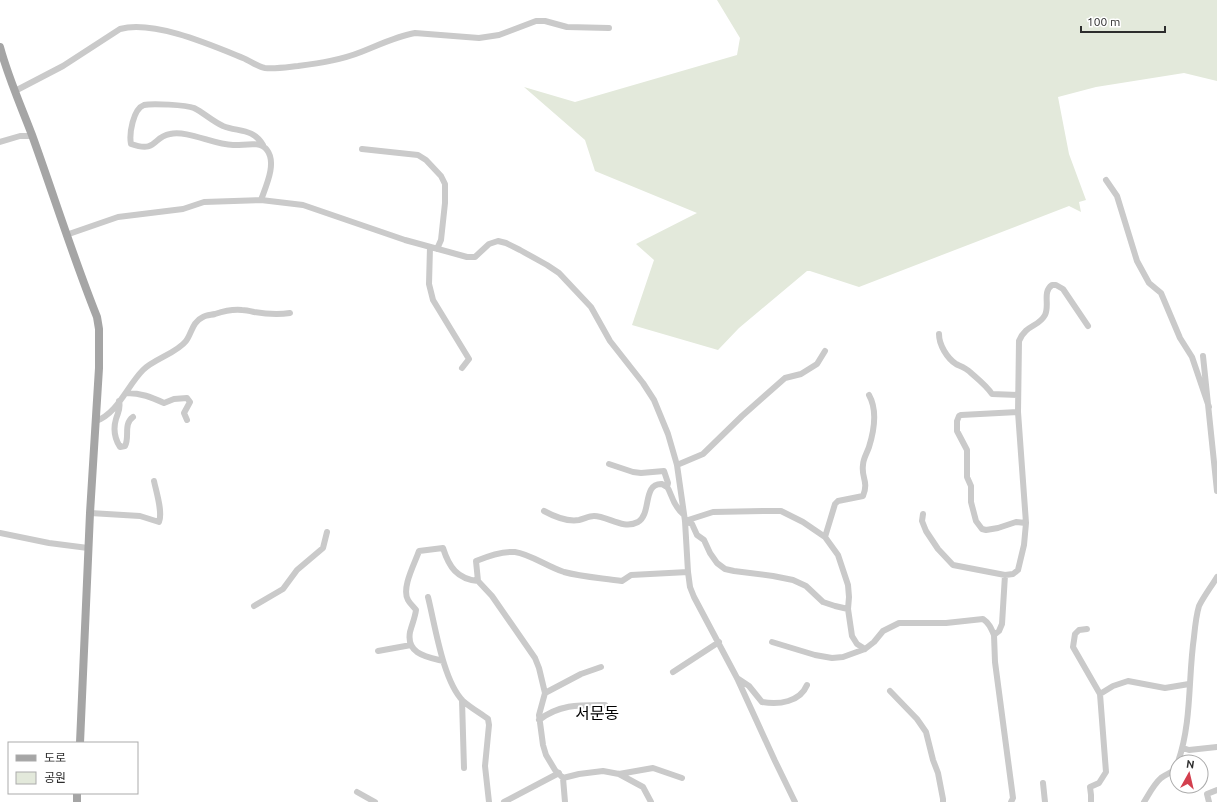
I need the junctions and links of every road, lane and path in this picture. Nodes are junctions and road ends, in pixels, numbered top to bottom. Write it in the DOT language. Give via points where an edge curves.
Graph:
graph roads {
  1 [pos="609,28"];
  2 [pos="0,46"];
  3 [pos="15,91"];
  4 [pos="32,136"];
  5 [pos="0,142"];
  6 [pos="263,145"];
  7 [pos="362,149"];
  8 [pos="1106,180"];
  9 [pos="261,200"];
  10 [pos="66,235"];
  11 [pos="433,248"];
  12 [pos="290,313"];
  13 [pos="1088,326"];
  14 [pos="939,334"];
  15 [pos="825,351"];
  16 [pos="1204,356"];
  17 [pos="462,368"];
  18 [pos="126,393"];
  19 [pos="1018,395"];
  20 [pos="869,396"];
  21 [pos="119,401"];
  22 [pos="1209,407"];
  23 [pos="1018,412"];
  24 [pos="133,417"];
  25 [pos="187,420"];
  26 [pos="96,421"];
  27 [pos="609,464"];
  28 [pos="677,465"];
  29 [pos="154,481"];
  30 [pos="667,487"];
  31 [pos="1217,491"];
  32 [pos="544,511"];
  33 [pos="90,514"];
  34 [pos="923,514"];
  35 [pos="684,518"];
  36 [pos="1026,523"];
  37 [pos="328,532"];
  38 [pos="0,533"];
  39 [pos="825,537"];
  40 [pos="88,548"];
  41 [pos="688,572"];
  42 [pos="1005,575"];
  43 [pos="1217,577"];
  44 [pos="478,581"];
  45 [pos="428,597"];
  46 [pos="254,606"];
  47 [pos="848,609"];
  48 [pos="1087,628"];
  49 [pos="994,635"];
  50 [pos="718,642"];
  51 [pos="772,642"];
  52 [pos="411,645"];
  53 [pos="865,649"];
  54 [pos="378,652"];
  55 [pos="443,661"];
  56 [pos="601,667"];
  57 [pos="672,672"];
  58 [pos="737,678"];
  59 [pos="1189,684"];
  60 [pos="807,685"];
  61 [pos="890,691"];
  62 [pos="545,693"];
  63 [pos="1100,694"];
  64 [pos="462,700"];
  65 [pos="605,705"];
  66 [pos="539,720"];
  67 [pos="80,742"];
  68 [pos="1217,747"];
  69 [pos="1183,748"];
  70 [pos="1181,754"];
  71 [pos="464,768"];
  72 [pos="619,774"];
  73 [pos="1169,774"];
  74 [pos="561,775"];
  75 [pos="682,778"];
  76 [pos="1043,783"];
  77 [pos="1217,790"];
  78 [pos="357,792"];
  79 [pos="375,802"];
  80 [pos="489,802"];
  81 [pos="504,802"];
  82 [pos="565,802"];
  83 [pos="652,802"];
  84 [pos="795,802"];
  85 [pos="943,802"];
  86 [pos="1011,802"];
  87 [pos="1045,802"];
  88 [pos="1090,802"];
  89 [pos="1144,802"];
  90 [pos="1209,802"];
  1 -- 3 [label="street" via="567,27 536,21 499,36 479,38 415,33 329,62 263,68 192,39 130,26 120,29 62,66"];
  2 -- 3 [label="main road"];
  3 -- 4 [label="main road"];
  4 -- 5 [label="street" via="20,136"];
  4 -- 10 [label="main road"];
  6 -- 6 [label="street" via="232,145 170,134 153,145 144,147 132,144 130,137 136,113 145,105 181,105 193,108 223,126 245,130"];
  6 -- 9 [label="street" via="268,150 271,165"];
  7 -- 11 [label="street" via="418,155 441,176 444,184 444,215 441,240"];
  8 -- 22 [label="street" via="1117,196 1137,262 1149,283 1161,293 1180,338 1192,357"];
  9 -- 10 [label="street" via="204,202 183,209 118,217"];
  9 -- 11 [label="street" via="303,205"];
  10 -- 26 [label="main road" via="100,329"];
  11 -- 17 [label="street" via="429,284 433,300 469,359"];
  11 -- 28 [label="street" via="475,257 488,244 498,241 520,250 559,273 591,307 610,341 654,400"];
  12 -- 18 [label="street" via="268,314 232,310 203,317 190,330 185,342 144,369"];
  13 -- 19 [label="street" via="1063,289 1056,285 1049,287 1046,313 1040,321 1022,333 1019,341"];
  14 -- 19 [label="street" via="939,340 951,359 970,371 992,394"];
  15 -- 28 [label="street" via="817,364 800,374 785,378 703,454"];
  16 -- 22 [label="street"];
  18 -- 21 [label="street"];
  18 -- 25 [label="street" via="137,393 164,403 187,398 190,402 184,413"];
  19 -- 23 [label="street"];
  20 -- 39 [label="street" via="873,402 873,434 863,465 866,482 863,496 838,501 835,504"];
  21 -- 24 [label="street" via="121,407 115,436 120,447 125,446 128,441 128,424"];
  21 -- 26 [label="street" via="107,415"];
  22 -- 31 [label="street"];
  23 -- 36 [label="street"];
  23 -- 36 [label="street" via="960,415 956,426 967,450 967,477 971,486 971,502 976,521 986,530 1016,522"];
  26 -- 33 [label="main road"];
  27 -- 30 [label="street" via="637,473 664,471"];
  28 -- 35 [label="street"];
  29 -- 33 [label="street" via="159,522 140,516"];
  30 -- 32 [label="street" via="663,484 655,485 651,489 646,511 642,519 635,523 621,524 594,516 577,520 561,519"];
  30 -- 35 [label="street"];
  33 -- 40 [label="main road"];
  34 -- 42 [label="street" via="922,520 926,531 953,565"];
  35 -- 39 [label="street" via="713,512 781,511"];
  35 -- 41 [label="street"];
  35 -- 47 [label="street" via="704,540 717,563 725,569 793,580 806,586 823,602"];
  36 -- 42 [label="street" via="1018,570"];
  37 -- 46 [label="street" via="323,548 298,570 283,589"];
  38 -- 40 [label="street"];
  39 -- 47 [label="street" via="838,554 848,585"];
  40 -- 67 [label="main road"];
  41 -- 44 [label="street" via="631,575 622,581 564,572 514,552 498,553 476,561"];
  41 -- 50 [label="street" via="694,598"];
  42 -- 49 [label="street" via="1002,624"];
  43 -- 59 [label="street" via="1199,606"];
  44 -- 52 [label="street" via="459,576 446,559 443,548 419,551 406,592 408,600 416,610 409,638"];
  44 -- 62 [label="street" via="492,596 535,658"];
  45 -- 55 [label="street"];
  47 -- 53 [label="street" via="852,636 857,644"];
  48 -- 63 [label="street" via="1075,634 1074,647"];
  49 -- 53 [label="street" via="983,619 946,623 899,622 883,631"];
  49 -- 86 [label="street" via="994,662 1013,798"];
  50 -- 57 [label="street"];
  50 -- 58 [label="street"];
  51 -- 53 [label="street" via="832,658"];
  52 -- 54 [label="street"];
  52 -- 55 [label="street" via="416,653"];
  55 -- 64 [label="street"];
  56 -- 62 [label="street" via="581,674"];
  58 -- 60 [label="street" via="749,686 762,702 767,703 777,703 802,695"];
  58 -- 84 [label="street"];
  59 -- 63 [label="street" via="1166,688 1128,681"];
  59 -- 69 [label="street"];
  61 -- 85 [label="street" via="926,732"];
  62 -- 66 [label="street"];
  63 -- 88 [label="street" via="1106,772 1099,783 1090,787"];
  64 -- 71 [label="street"];
  64 -- 80 [label="street" via="488,719 485,766"];
  65 -- 66 [label="street" via="562,707"];
  66 -- 74 [label="street" via="546,755"];
  68 -- 69 [label="street" via="1189,750"];
  69 -- 70 [label="street"];
  72 -- 74 [label="street" via="603,771"];
  72 -- 75 [label="street" via="653,768"];
  72 -- 83 [label="street" via="643,787"];
  73 -- 89 [label="street" via="1157,783"];
  74 -- 81 [label="street"];
  74 -- 82 [label="street"];
  76 -- 87 [label="street"];
  77 -- 90 [label="street" via="1207,794"];
  78 -- 79 [label="street"];
}
